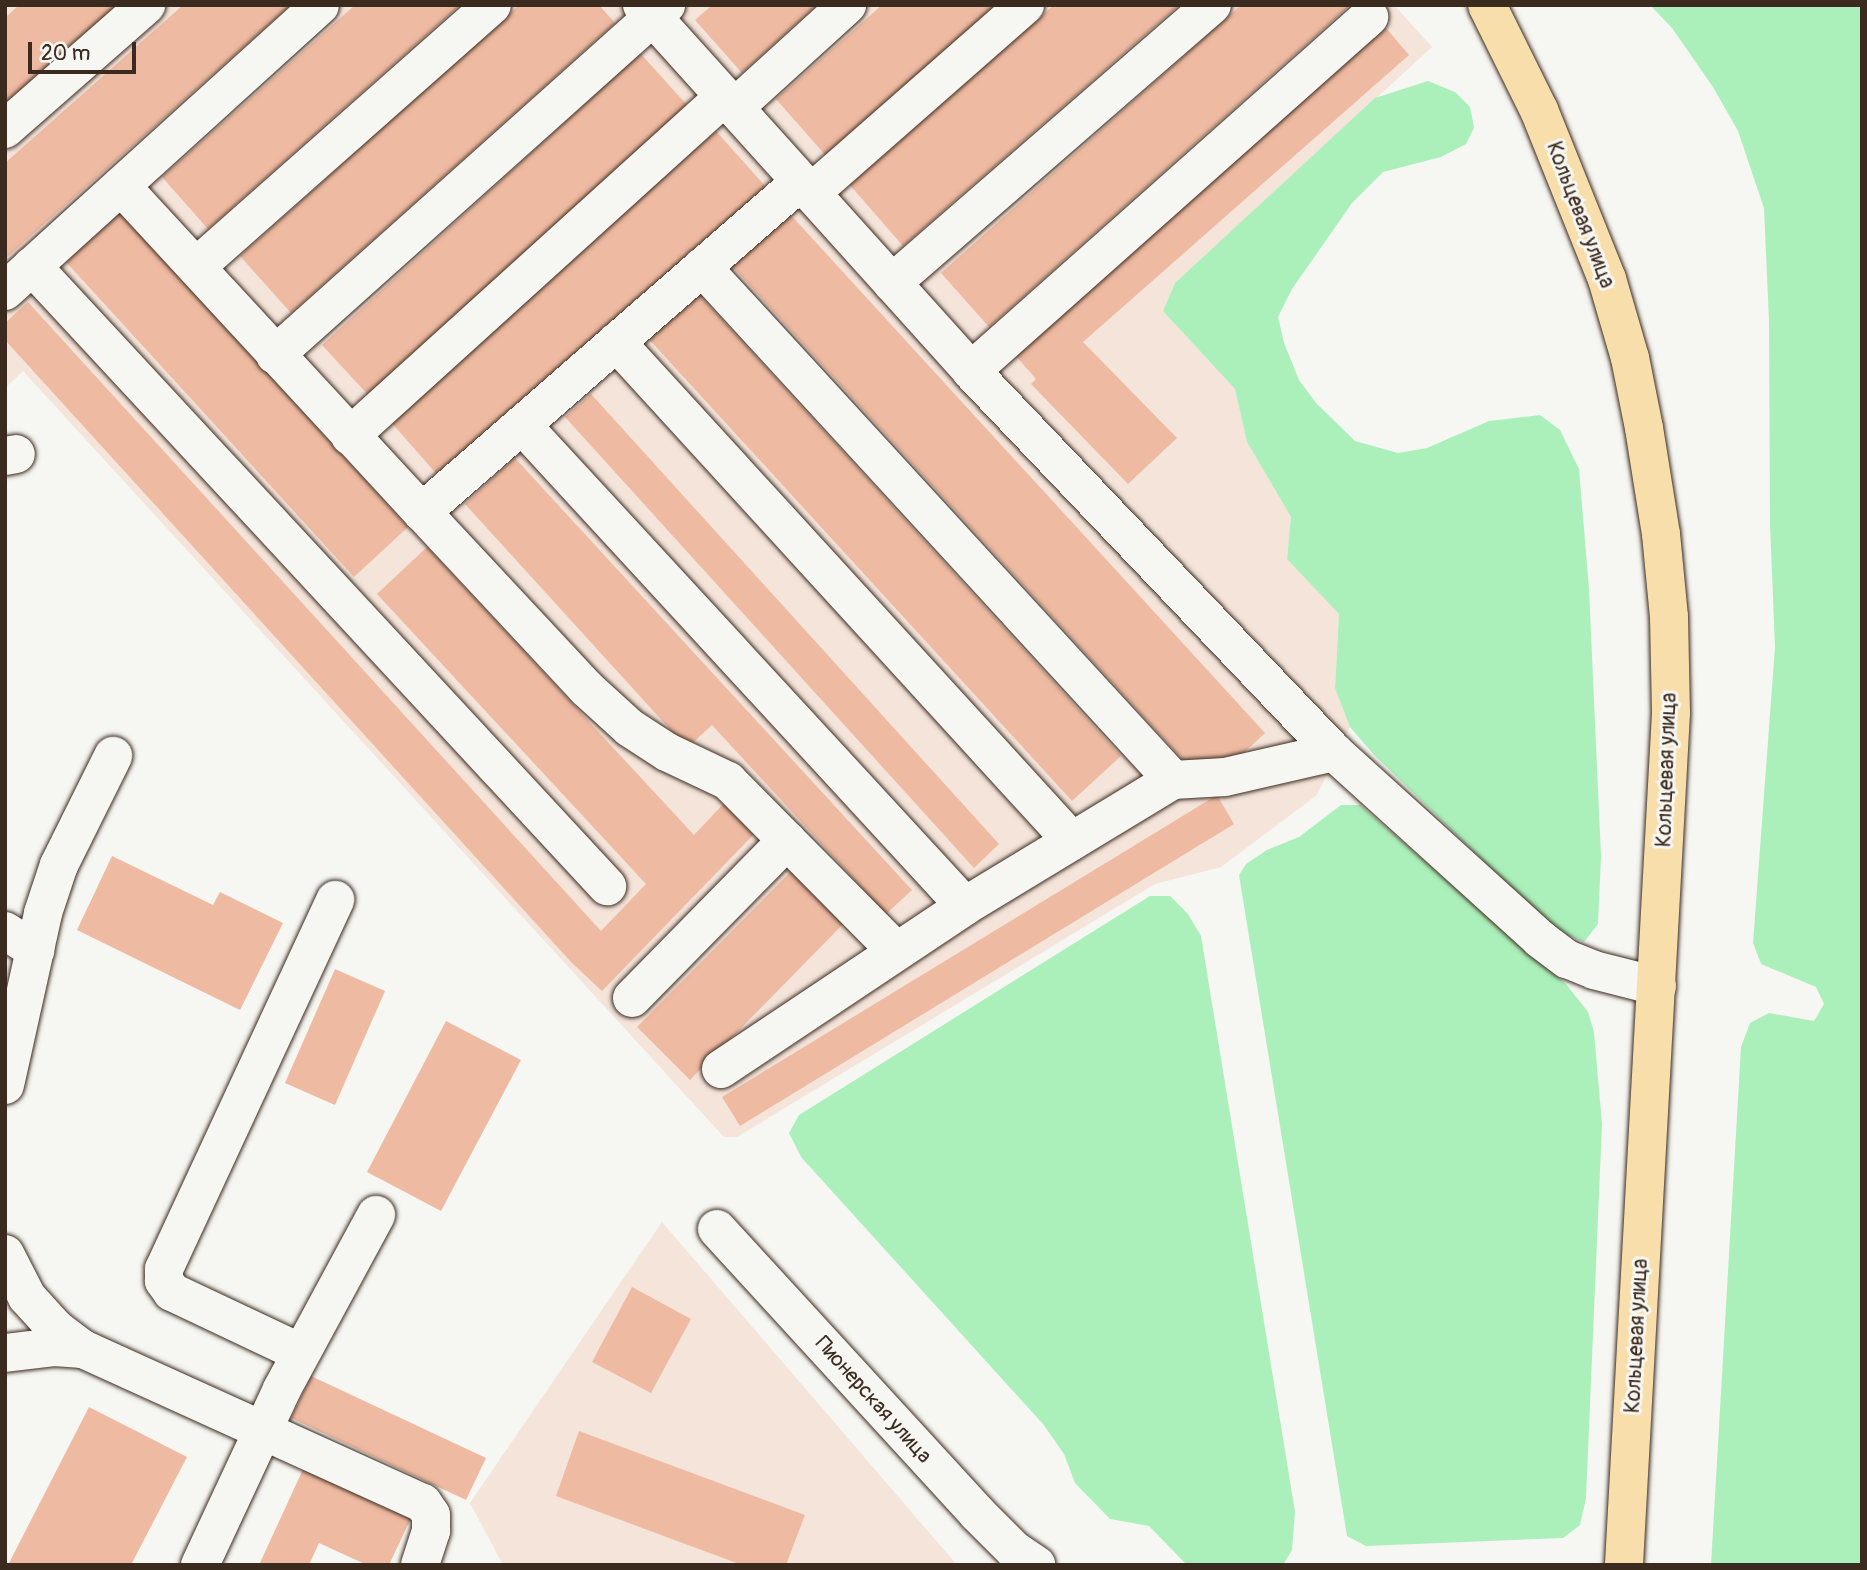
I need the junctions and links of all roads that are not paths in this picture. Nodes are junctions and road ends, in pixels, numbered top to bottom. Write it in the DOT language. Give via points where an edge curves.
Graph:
graph roads {
  1 [pos="146,5"];
  2 [pos="320,5"];
  3 [pos="492,5"];
  4 [pos="847,5"];
  5 [pos="1024,5"];
  6 [pos="1212,5"];
  7 [pos="1487,5"];
  8 [pos="653,9"];
  9 [pos="1369,17"];
  10 [pos="729,102"];
  11 [pos="5,129"];
  12 [pos="121,186"];
  13 [pos="805,187"];
  14 [pos="196,267"];
  15 [pos="702,267"];
  16 [pos="18,279"];
  17 [pos="892,283"];
  18 [pos="616,342"];
  19 [pos="275,355"];
  20 [pos="971,371"];
  21 [pos="522,425"];
  22 [pos="350,436"];
  23 [pos="422,512"];
  24 [pos="1334,752"];
  25 [pos="113,756"];
  26 [pos="1173,780"];
  27 [pos="787,840"];
  28 [pos="1072,841"];
  29 [pos="607,886"];
  30 [pos="335,900"];
  31 [pos="965,906"];
  32 [pos="20,940"];
  33 [pos="896,951"];
  34 [pos="1657,986"];
  35 [pos="632,999"];
  36 [pos="721,1069"];
  37 [pos="5,1085"];
  38 [pos="376,1215"];
  39 [pos="717,1229"];
  40 [pos="5,1254"];
  41 [pos="83,1349"];
  42 [pos="5,1353"];
  43 [pos="301,1353"];
  44 [pos="263,1430"];
  45 [pos="200,1565"];
  46 [pos="420,1565"];
  47 [pos="1036,1565"];
  48 [pos="1624,1565"];
  1 -- 11 [label="street"];
  2 -- 12 [label="street"];
  3 -- 14 [label="street"];
  4 -- 10 [label="street"];
  5 -- 13 [label="street"];
  6 -- 17 [label="street"];
  7 -- 34 [label="highway, Кольцевая улица" via="1539,110 1602,267 1630,358 1644,428 1661,534 1671,713"];
  8 -- 10 [label="street"];
  8 -- 19 [label="street"];
  9 -- 20 [label="street"];
  10 -- 13 [label="street"];
  10 -- 22 [label="street"];
  12 -- 14 [label="street"];
  12 -- 16 [label="street"];
  13 -- 15 [label="street"];
  13 -- 17 [label="street"];
  14 -- 19 [label="street"];
  15 -- 18 [label="street"];
  15 -- 26 [label="street"];
  16 -- 29 [label="street"];
  17 -- 20 [label="street"];
  18 -- 21 [label="street"];
  18 -- 28 [label="street"];
  19 -- 22 [label="street"];
  20 -- 24 [label="street"];
  21 -- 23 [label="street"];
  21 -- 31 [label="street"];
  22 -- 23 [label="street"];
  23 -- 27 [label="street" via="586,688 630,728 667,752 728,781"];
  24 -- 26 [label="street" via="1225,777"];
  24 -- 34 [label="street" via="1567,959"];
  25 -- 32 [label="street"];
  26 -- 28 [label="street"];
  27 -- 33 [label="street"];
  27 -- 35 [label="street"];
  28 -- 31 [label="street"];
  30 -- 43 [label="street" via="164,1269 164,1281 172,1292"];
  31 -- 33 [label="street"];
  32 -- 37 [label="street"];
  33 -- 36 [label="street"];
  34 -- 48 [label="highway, Кольцевая улица"];
  38 -- 43 [label="street"];
  39 -- 47 [label="street, Пионерская улица" via="977,1513"];
  40 -- 41 [label="street" via="27,1297 56,1329"];
  41 -- 42 [label="street"];
  41 -- 44 [label="street"];
  43 -- 44 [label="street"];
  44 -- 45 [label="street"];
  44 -- 46 [label="street" via="423,1503 431,1531"];
}
